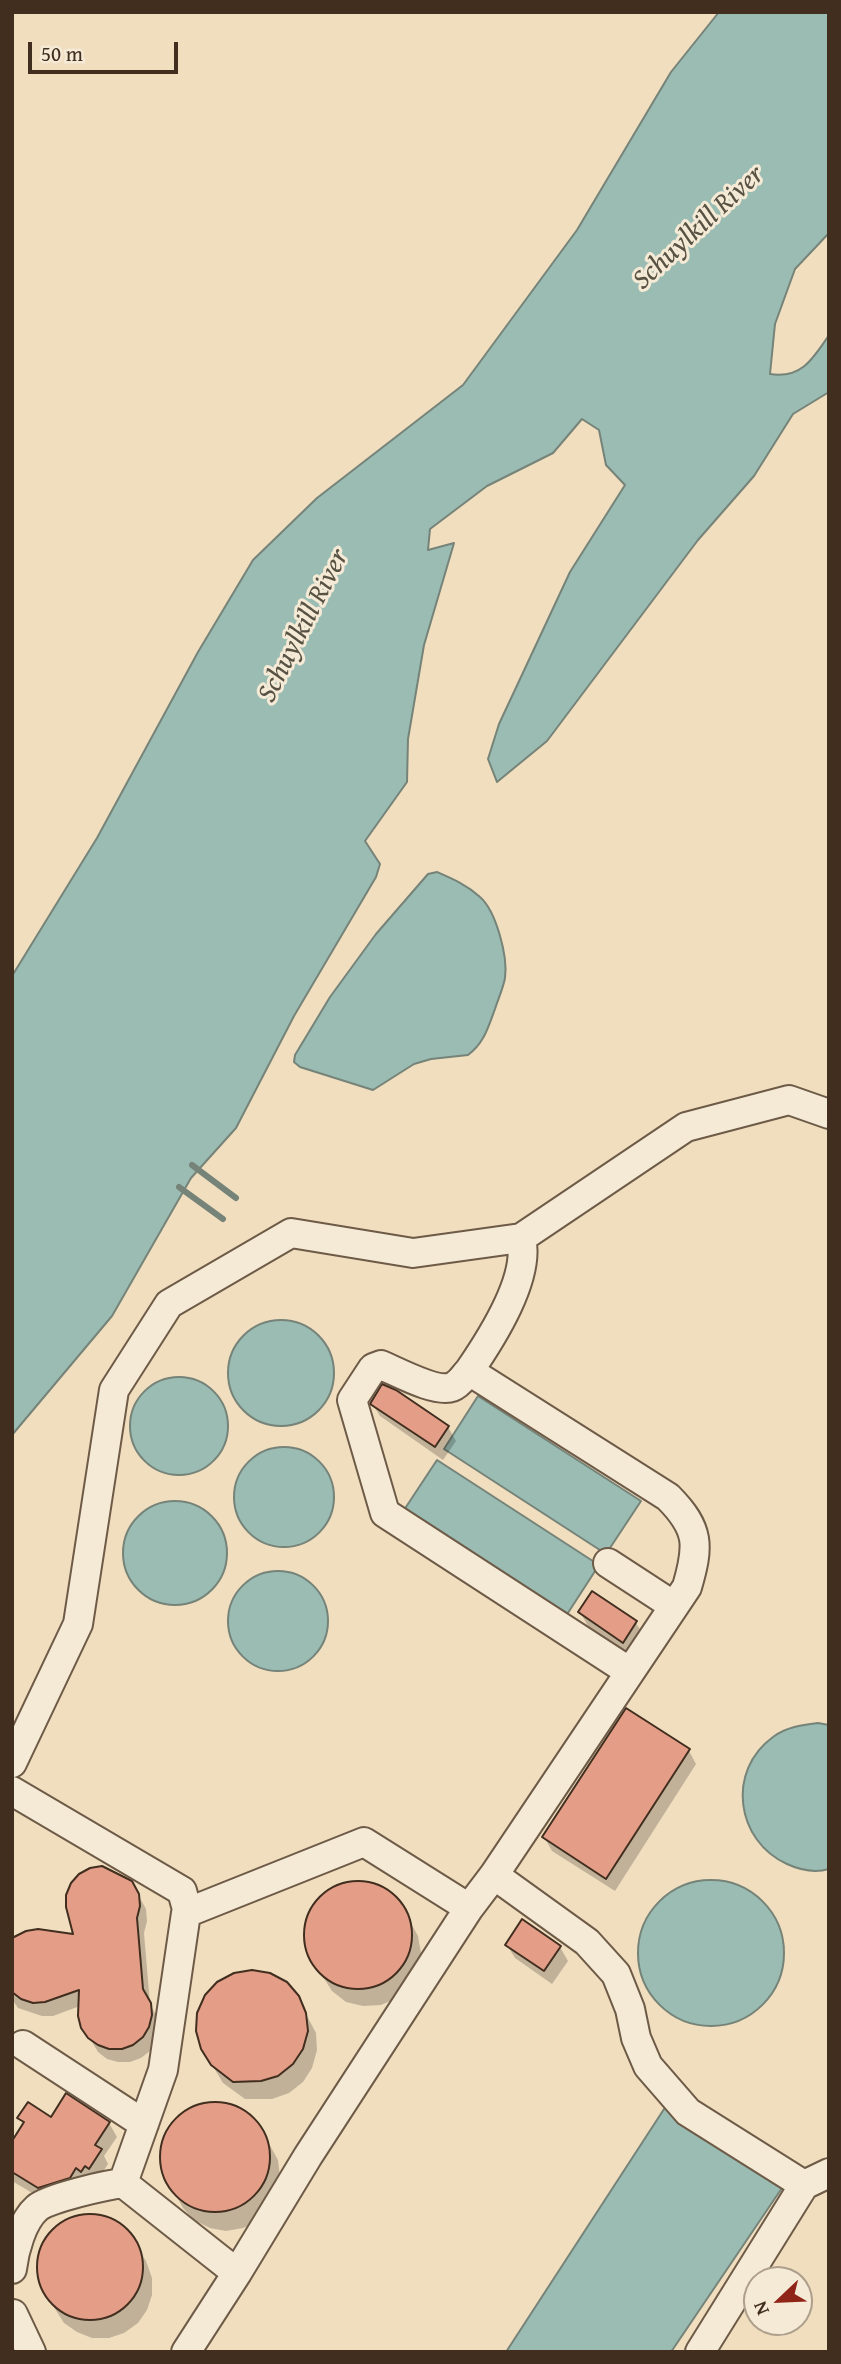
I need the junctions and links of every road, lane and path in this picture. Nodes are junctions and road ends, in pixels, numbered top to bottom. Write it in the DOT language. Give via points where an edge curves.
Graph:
graph roads {
  1 [pos="829,1114"];
  2 [pos="521,1237"];
  3 [pos="469,1371"];
  4 [pos="608,1563"];
  5 [pos="674,1606"];
  6 [pos="630,1672"];
  7 [pos="12,1763"];
  8 [pos="12,1791"];
  9 [pos="494,1875"];
  10 [pos="469,1908"];
  11 [pos="188,1913"];
  12 [pos="23,2045"];
  13 [pos="144,2123"];
  14 [pos="816,2179"];
  15 [pos="122,2183"];
  16 [pos="21,2213"];
  17 [pos="12,2269"];
  18 [pos="237,2273"];
  19 [pos="12,2294"];
  20 [pos="13,2315"];
  21 [pos="197,2348"];
  22 [pos="31,2352"];
  23 [pos="700,2352"];
  1 -- 2 [label="lane" via="789,1100 686,1127"];
  2 -- 3 [label="lane" via="524,1251 511,1298 496,1333"];
  2 -- 7 [label="lane" via="413,1252 291,1233 169,1304 114,1390 78,1625"];
  3 -- 5 [label="lane" via="668,1497 686,1515 695,1537 695,1562 687,1587"];
  3 -- 6 [label="lane" via="452,1387 440,1389 381,1365 373,1368 352,1400 385,1513"];
  4 -- 5 [label="lane"];
  5 -- 6 [label="lane"];
  6 -- 9 [label="lane"];
  8 -- 11 [label="lane" via="182,1892"];
  9 -- 10 [label="lane"];
  9 -- 14 [label="lane" via="587,1942 616,1974 648,2066 688,2112"];
  10 -- 11 [label="lane" via="364,1842"];
  10 -- 18 [label="lane"];
  11 -- 13 [label="lane" via="163,2070"];
  12 -- 13 [label="lane"];
  13 -- 15 [label="lane"];
  14 -- 23 [label="lane"];
  15 -- 16 [label="lane"];
  15 -- 18 [label="lane"];
  16 -- 17 [label="lane" via="24,2228"];
  18 -- 21 [label="lane"];
  19 -- 20 [label="lane"];
  20 -- 22 [label="lane"];
}
